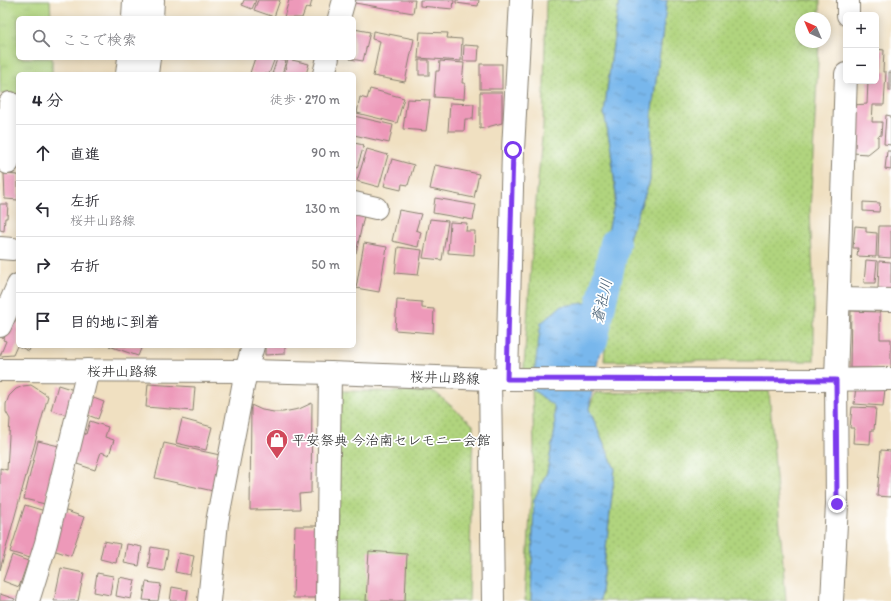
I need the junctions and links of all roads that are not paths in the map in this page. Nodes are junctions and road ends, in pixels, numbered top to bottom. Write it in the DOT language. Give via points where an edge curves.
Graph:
graph roads {
  1 [pos="134,0"];
  2 [pos="153,0"];
  3 [pos="344,0"];
  4 [pos="521,0"];
  5 [pos="848,0"];
  6 [pos="848,12"];
  7 [pos="133,16"];
  8 [pos="152,16"];
  9 [pos="340,16"];
  10 [pos="129,60"];
  11 [pos="149,60"];
  12 [pos="328,60"];
  13 [pos="127,72"];
  14 [pos="147,72"];
  15 [pos="324,72"];
  16 [pos="846,84"];
  17 [pos="9,103"];
  18 [pos="8,163"];
  19 [pos="356,203"];
  20 [pos="376,208"];
  21 [pos="16,290"];
  22 [pos="838,299"];
  23 [pos="891,300"];
  24 [pos="0,326"];
  25 [pos="252,348"];
  26 [pos="0,370"];
  27 [pos="88,370"];
  28 [pos="246,372"];
  29 [pos="330,373"];
  30 [pos="507,379"];
  31 [pos="891,379"];
  32 [pos="826,380"];
  33 [pos="28,601"];
  34 [pos="210,601"];
  35 [pos="326,601"];
  36 [pos="493,601"];
  37 [pos="832,601"];
  1 -- 7 [label="street"];
  2 -- 8 [label="street"];
  3 -- 9 [label="street"];
  4 -- 30 [label="street" via="513,150"];
  5 -- 6 [label="street"];
  10 -- 13 [label="street"];
  11 -- 14 [label="street"];
  12 -- 15 [label="street"];
  16 -- 22 [label="street"];
  17 -- 18 [label="street"];
  19 -- 20 [label="street"];
  21 -- 24 [label="street"];
  22 -- 23 [label="street"];
  22 -- 32 [label="street"];
  25 -- 28 [label="street"];
  26 -- 27 [label="street, 桜井山路線"];
  27 -- 28 [label="street, 桜井山路線"];
  27 -- 33 [label="street" via="46,543"];
  28 -- 29 [label="street, 桜井山路線"];
  28 -- 34 [label="street" via="217,522"];
  29 -- 30 [label="street, 桜井山路線"];
  29 -- 35 [label="street"];
  30 -- 32 [label="street, 桜井山路線"];
  30 -- 36 [label="street"];
  31 -- 32 [label="street, 桜井山路線"];
  32 -- 37 [label="street" via="837,504"];
}
